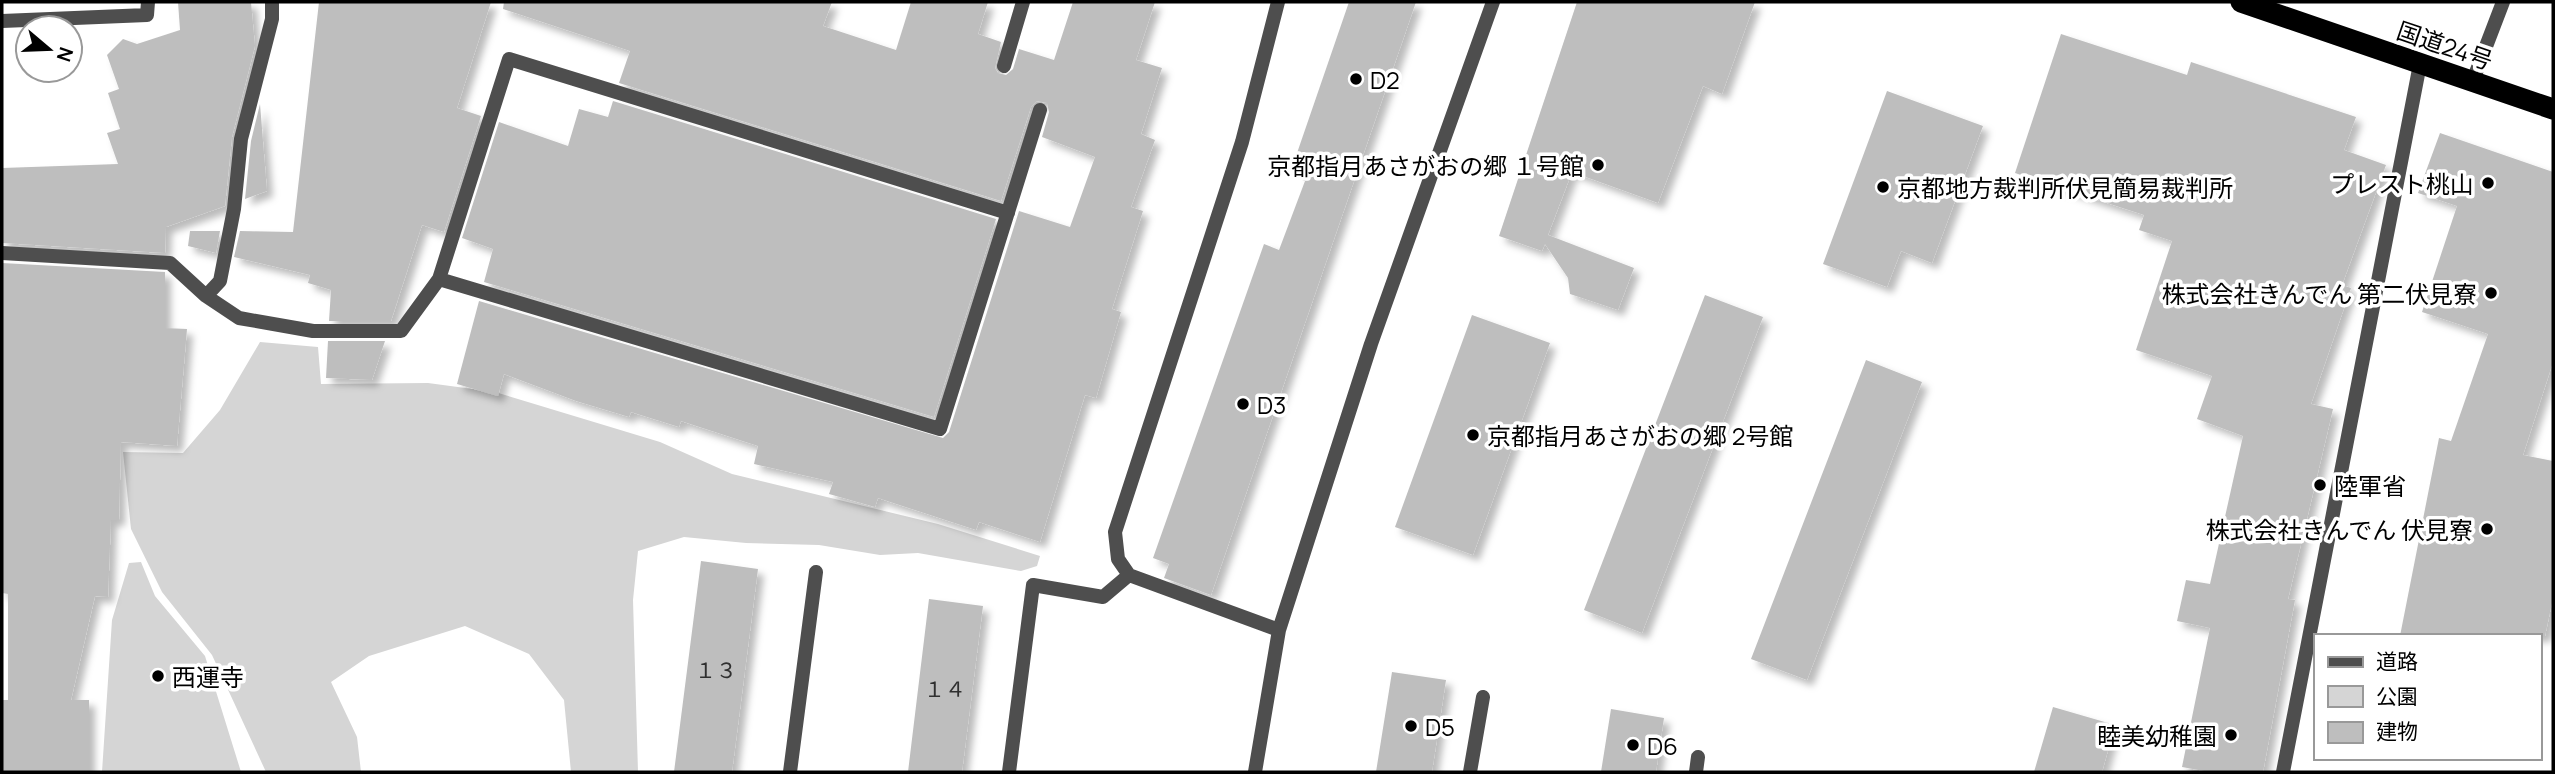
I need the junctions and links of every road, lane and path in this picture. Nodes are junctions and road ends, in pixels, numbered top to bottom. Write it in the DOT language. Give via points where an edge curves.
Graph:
graph roads {
  1 [pos="148,2"];
  2 [pos="272,2"];
  3 [pos="1023,2"];
  4 [pos="1278,2"];
  5 [pos="1493,2"];
  6 [pos="2241,2"];
  7 [pos="2503,2"];
  8 [pos="2,21"];
  9 [pos="2420,64"];
  10 [pos="1004,66"];
  11 [pos="2472,83"];
  12 [pos="2553,109"];
  13 [pos="1040,110"];
  14 [pos="1008,213"];
  15 [pos="2,253"];
  16 [pos="439,279"];
  17 [pos="206,296"];
  18 [pos="816,572"];
  19 [pos="1129,575"];
  20 [pos="1279,630"];
  21 [pos="1482,697"];
  22 [pos="1698,757"];
  23 [pos="790,772"];
  24 [pos="1009,772"];
  25 [pos="1255,772"];
  26 [pos="1470,772"];
  27 [pos="1696,772"];
  28 [pos="2283,772"];
  1 -- 8 [label="street" via="147,15"];
  2 -- 17 [label="street" via="272,19 241,139 220,281"];
  3 -- 10 [label="street"];
  4 -- 19 [label="street" via="1242,142 1115,533 1118,559"];
  5 -- 20 [label="street" via="1371,344"];
  6 -- 9 [label="highway, 国道24号"];
  7 -- 11 [label="street"];
  9 -- 11 [label="highway, 国道24号"];
  9 -- 28 [label="street"];
  11 -- 12 [label="highway, 国道24号"];
  13 -- 14 [label="street"];
  14 -- 16 [label="street" via="940,429"];
  14 -- 16 [label="street" via="509,59"];
  15 -- 17 [label="street" via="170,264"];
  16 -- 17 [label="street" via="401,331 313,331 239,318"];
  18 -- 23 [label="street"];
  19 -- 20 [label="street"];
  19 -- 24 [label="street" via="1103,597 1032,585"];
  20 -- 25 [label="street"];
  21 -- 26 [label="street"];
  22 -- 27 [label="street"];
}
